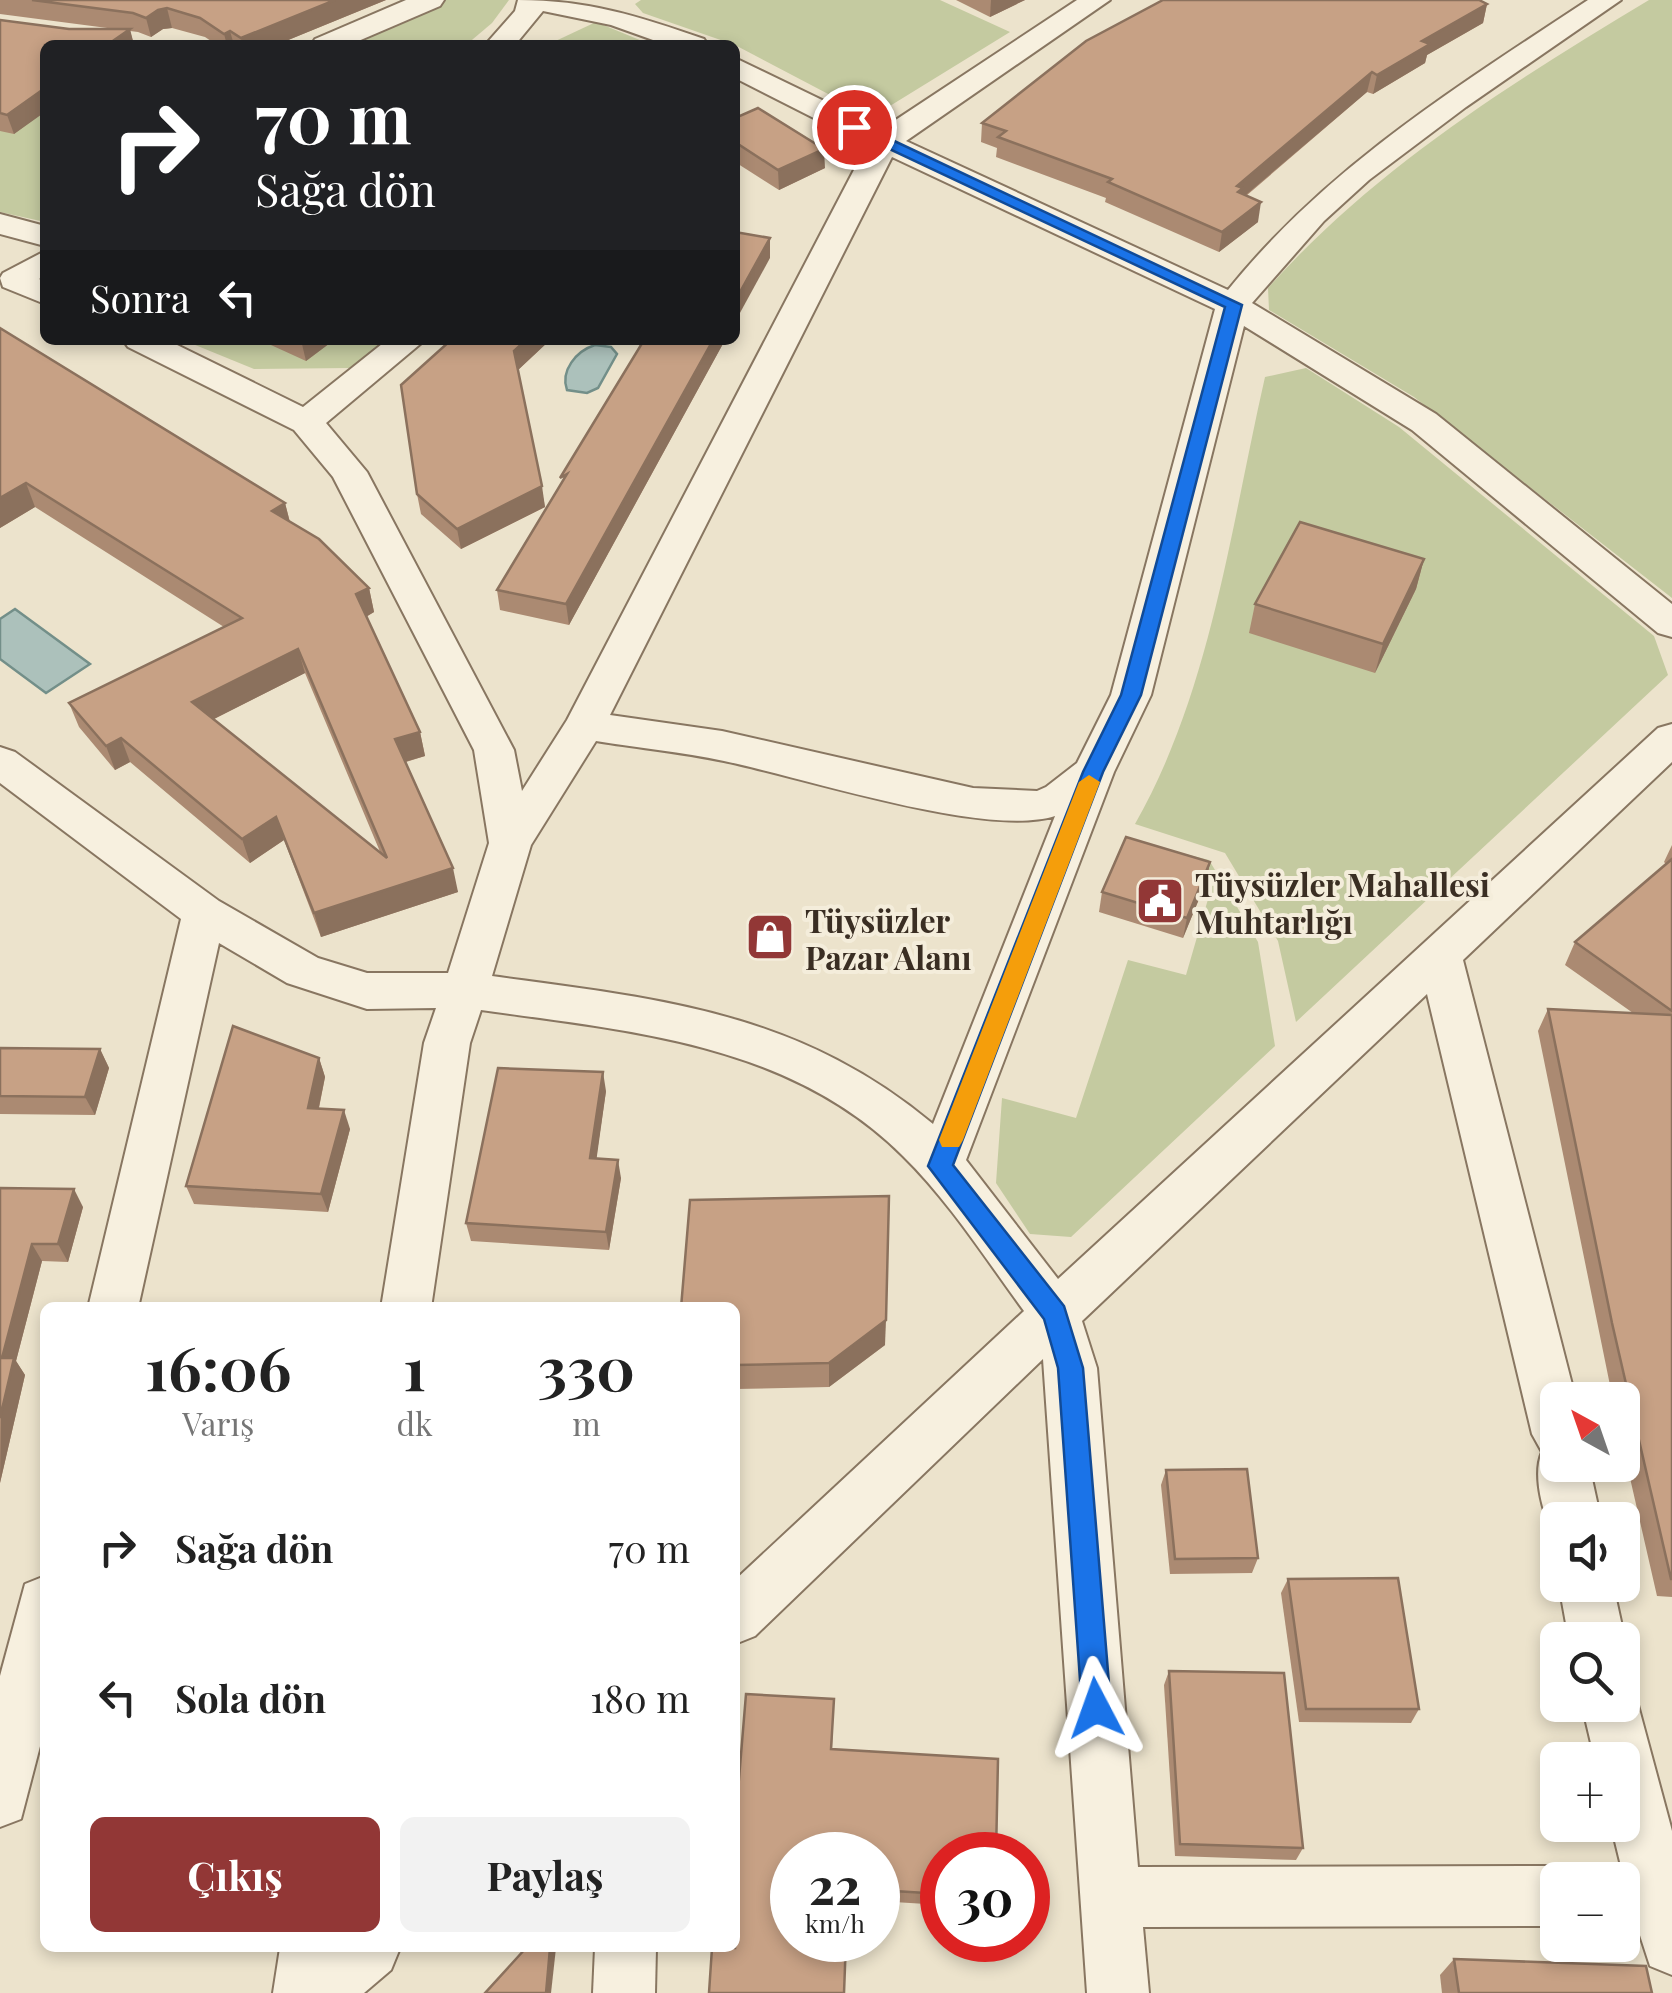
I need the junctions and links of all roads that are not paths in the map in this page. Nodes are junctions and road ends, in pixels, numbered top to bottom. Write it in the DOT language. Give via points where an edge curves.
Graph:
graph roads {
  1 [pos="430,0"];
  2 [pos="1096,0"];
  3 [pos="1607,0"];
  4 [pos="532,1"];
  5 [pos="588,5"];
  6 [pos="337,40"];
  7 [pos="504,40"];
  8 [pos="681,40"];
  9 [pos="740,70"];
  10 [pos="763,82"];
  11 [pos="740,94"];
  12 [pos="884,142"];
  13 [pos="0,224"];
  14 [pos="40,235"];
  15 [pos="40,267"];
  16 [pos="20,287"];
  17 [pos="1234,305"];
  18 [pos="150,345"];
  19 [pos="402,345"];
  20 [pos="306,422"];
  21 [pos="1672,624"];
  22 [pos="585,725"];
  23 [pos="1672,738"];
  24 [pos="0,762"];
  25 [pos="1093,772"];
  26 [pos="510,843"];
  27 [pos="204,914"];
  28 [pos="1439,952"];
  29 [pos="464,990"];
  30 [pos="940,1166"];
  31 [pos="114,1302"];
  32 [pos="407,1302"];
  33 [pos="1055,1314"];
  34 [pos="1546,1382"];
  35 [pos="740,1611"];
  36 [pos="40,1625"];
  37 [pos="1613,1722"];
  38 [pos="0,1798"];
  39 [pos="1540,1896"];
  40 [pos="1111,1898"];
  41 [pos="1651,1912"];
  42 [pos="310,1952"];
  43 [pos="365,1952"];
  44 [pos="626,1952"];
  45 [pos="304,1993"];
  46 [pos="318,1993"];
  47 [pos="624,1993"];
  48 [pos="1118,1993"];
  1 -- 6 [label="street"];
  2 -- 12 [label="street"];
  3 -- 17 [label="street" via="1354,177 1306,217"];
  4 -- 5 [label="street"];
  4 -- 7 [label="street"];
  5 -- 8 [label="street"];
  9 -- 10 [label="street"];
  10 -- 11 [label="street"];
  10 -- 12 [label="street"];
  12 -- 17 [label="street"];
  12 -- 22 [label="street"];
  13 -- 14 [label="street"];
  15 -- 16 [label="street"];
  17 -- 21 [label="street" via="1424,422"];
  17 -- 25 [label="street" via="1131,695"];
  18 -- 20 [label="street"];
  19 -- 20 [label="street"];
  20 -- 26 [label="street" via="350,472 494,750"];
  22 -- 25 [label="street" via="722,746 1010,807 1061,798"];
  22 -- 26 [label="street"];
  23 -- 28 [label="street"];
  24 -- 27 [label="street"];
  25 -- 30 [label="street"];
  26 -- 29 [label="street"];
  27 -- 29 [label="street" via="332,983 367,991"];
  27 -- 31 [label="street"];
  28 -- 33 [label="street"];
  28 -- 34 [label="street"];
  29 -- 30 [label="street" via="638,1015 786,1052 876,1105"];
  29 -- 32 [label="street" via="447,1043"];
  30 -- 33 [label="street"];
  33 -- 35 [label="street"];
  33 -- 40 [label="street" via="1070,1368"];
  36 -- 38 [label="street"];
  37 -- 41 [label="street"];
  39 -- 40 [label="street"];
  40 -- 48 [label="street"];
  42 -- 45 [label="street"];
  43 -- 46 [label="street"];
  44 -- 47 [label="street"];
}
